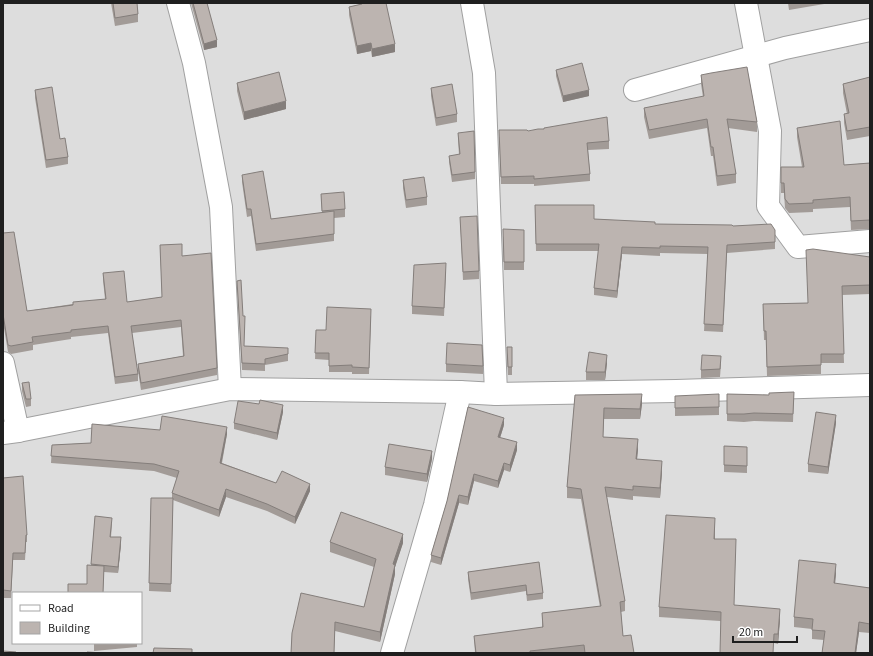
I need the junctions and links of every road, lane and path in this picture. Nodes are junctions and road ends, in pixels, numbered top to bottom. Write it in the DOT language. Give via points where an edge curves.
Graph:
graph roads {
  1 [pos="178,3"];
  2 [pos="472,3"];
  3 [pos="746,3"];
  4 [pos="870,30"];
  5 [pos="756,57"];
  6 [pos="635,90"];
  7 [pos="870,241"];
  8 [pos="3,363"];
  9 [pos="870,385"];
  10 [pos="230,389"];
  11 [pos="460,392"];
  12 [pos="496,394"];
  13 [pos="10,432"];
  14 [pos="392,653"];
  1 -- 10 [label="street" via="194,63 221,207"];
  2 -- 12 [label="street" via="484,73"];
  3 -- 5 [label="street"];
  4 -- 5 [label="street" via="785,48"];
  5 -- 6 [label="street"];
  5 -- 7 [label="street" via="770,131 768,206 798,247"];
  8 -- 13 [label="street"];
  9 -- 12 [label="street"];
  10 -- 11 [label="street"];
  10 -- 13 [label="street"];
  11 -- 12 [label="street"];
  11 -- 14 [label="street" via="436,505"];
}
